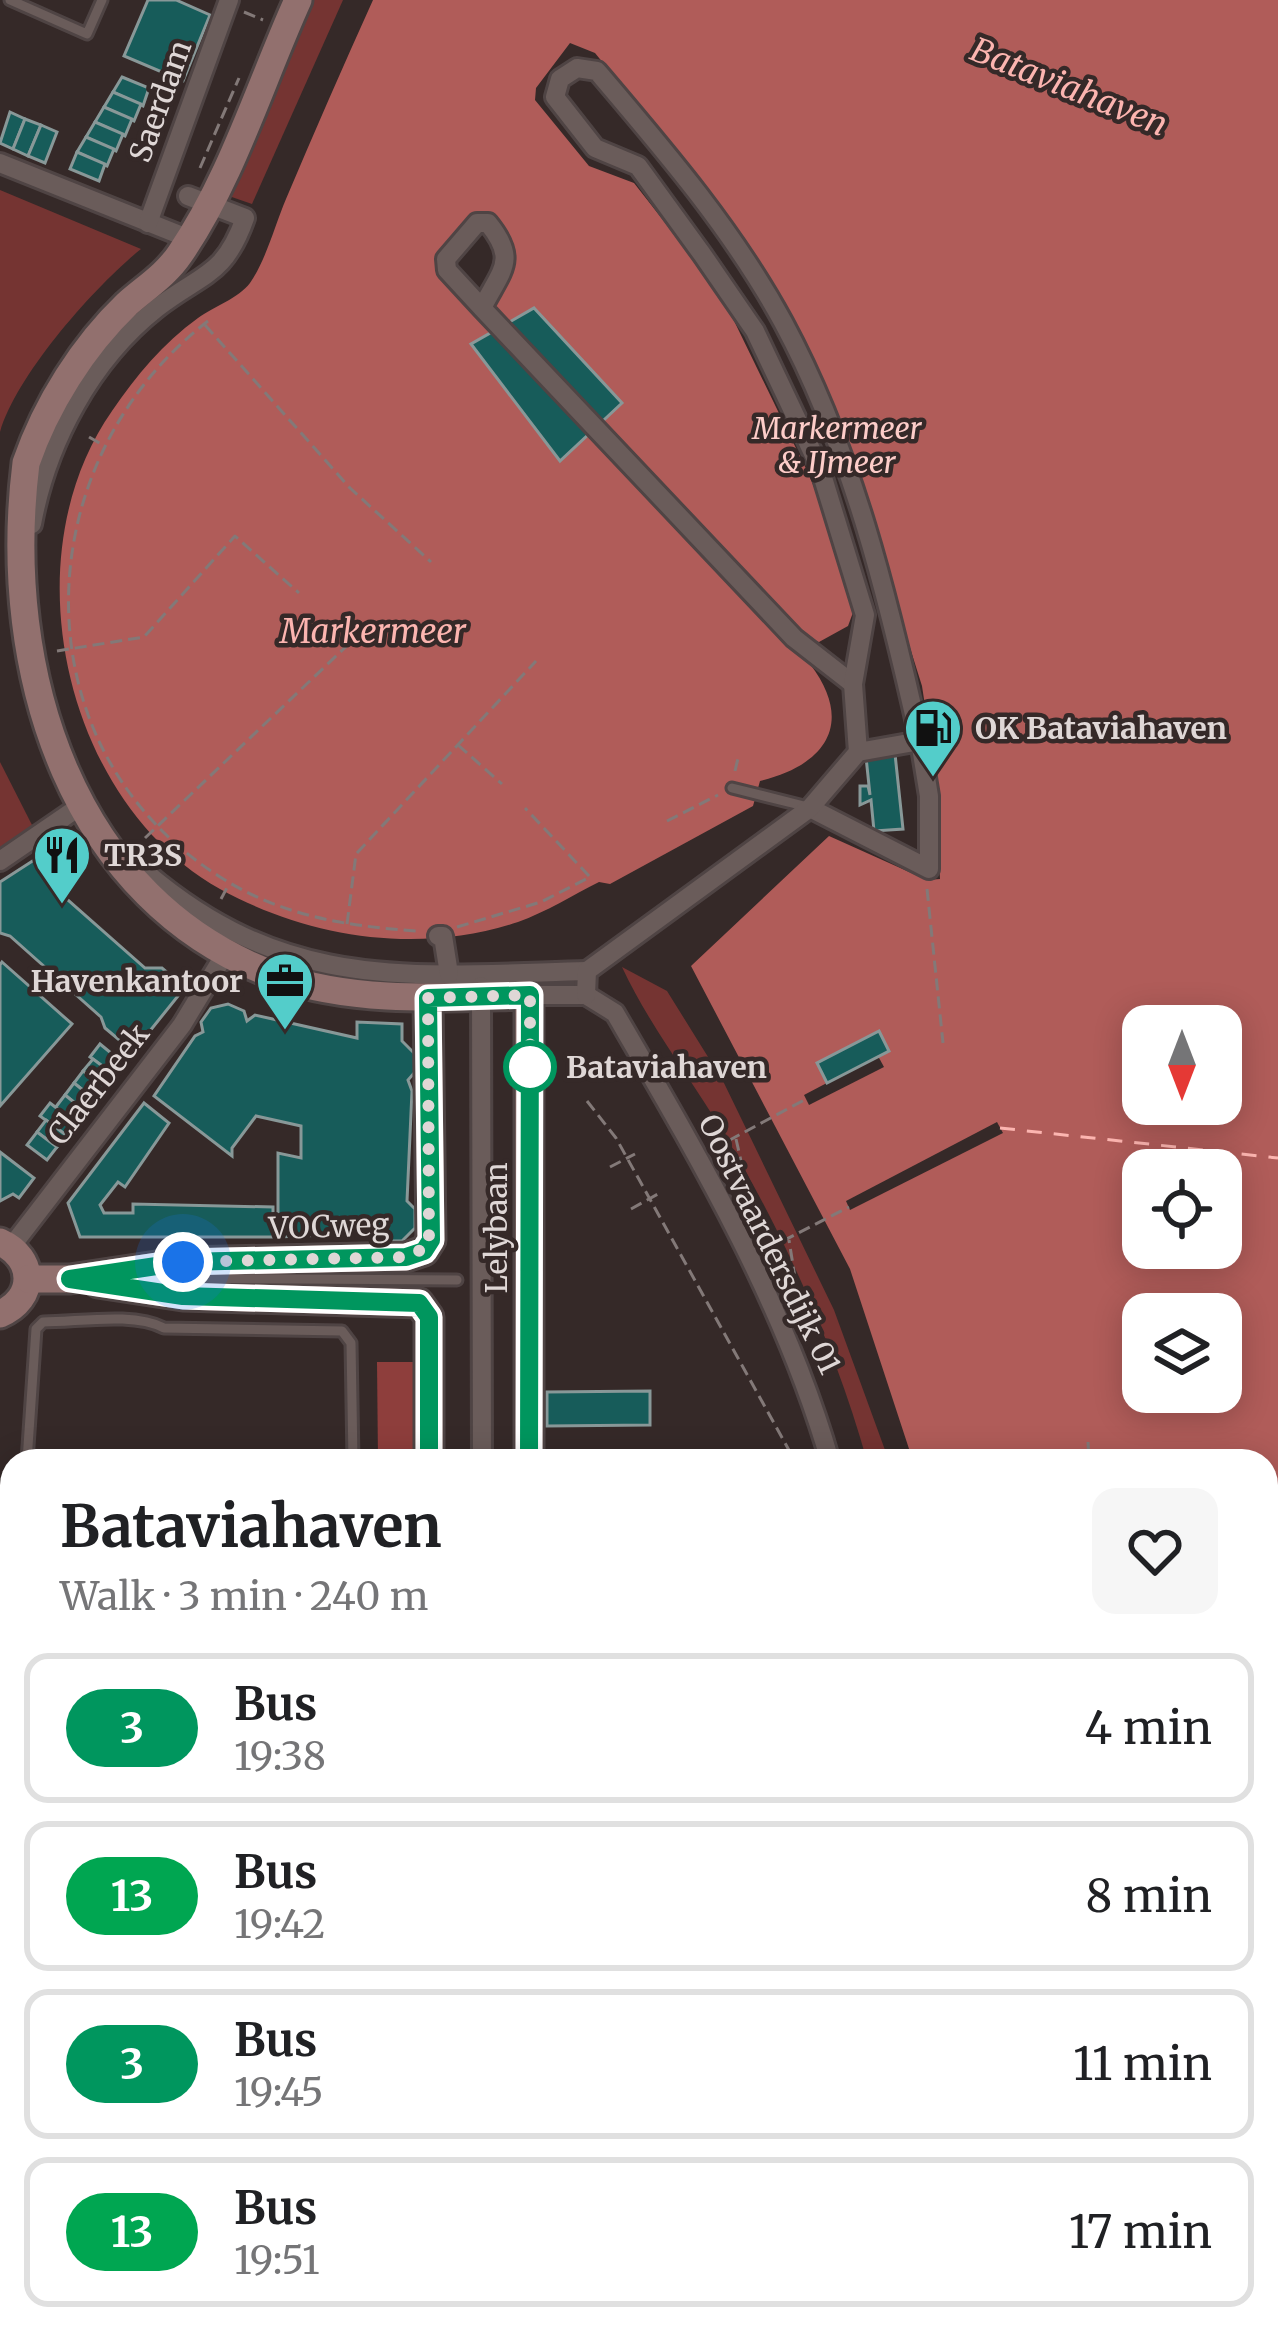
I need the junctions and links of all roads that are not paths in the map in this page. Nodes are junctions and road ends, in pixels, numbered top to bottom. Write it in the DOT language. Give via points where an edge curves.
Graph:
graph roads {
  1 [pos="10,0"];
  2 [pos="102,0"];
  3 [pos="298,0"];
  4 [pos="224,2"];
  5 [pos="0,163"];
  6 [pos="199,200"];
  7 [pos="148,223"];
  8 [pos="190,238"];
  9 [pos="482,308"];
  10 [pos="853,683"];
  11 [pos="920,740"];
  12 [pos="858,752"];
  13 [pos="733,783"];
  14 [pos="810,808"];
  15 [pos="70,813"];
  16 [pos="0,861"];
  17 [pos="439,933"];
  18 [pos="225,954"];
  19 [pos="586,971"];
  20 [pos="449,974"];
  21 [pos="480,985"];
  22 [pos="530,995"];
  23 [pos="586,995"];
  24 [pos="428,998"];
  25 [pos="6,1245"];
  26 [pos="28,1279"];
  27 [pos="164,1279"];
  28 [pos="458,1280"];
  29 [pos="0,1314"];
  30 [pos="29,1449"];
  31 [pos="353,1449"];
  32 [pos="429,1449"];
  33 [pos="482,1449"];
  34 [pos="529,1449"];
  35 [pos="826,1449"];
  1 -- 2 [label="lane" via="87,34"];
  3 -- 6 [label="street"];
  4 -- 7 [label="street, Saerdam"];
  5 -- 7 [label="street"];
  6 -- 8 [label="street"];
  6 -- 20 [label="street" via="245,218 230,259 118,346 81,392 45,473 25,567 24,624 56,746 84,800 128,856 229,932 292,959 346,970"];
  7 -- 8 [label="street"];
  8 -- 15 [label="street" via="66,380 25,466 11,521 3,628 13,688 37,756"];
  9 -- 10 [label="street" via="794,638"];
  10 -- 11 [label="street" via="865,615 820,468 755,331 702,254 638,166 595,148 562,110 555,97 560,79 577,68 597,71 701,194 783,322 844,460"];
  10 -- 12 [label="street"];
  11 -- 12 [label="street"];
  11 -- 14 [label="street" via="929,869"];
  12 -- 14 [label="street"];
  13 -- 14 [label="lane"];
  14 -- 19 [label="street"];
  15 -- 16 [label="street"];
  15 -- 18 [label="street" via="163,916"];
  17 -- 20 [label="street"];
  18 -- 24 [label="street" via="282,978"];
  18 -- 25 [label="street, Claerbeek" via="182,1025"];
  19 -- 21 [label="street"];
  19 -- 23 [label="street"];
  20 -- 21 [label="street"];
  21 -- 22 [label="street"];
  21 -- 24 [label="street"];
  21 -- 33 [label="street, Lelybaan"];
  22 -- 23 [label="street"];
  22 -- 34 [label="street, Lelybaan"];
  23 -- 35 [label="street, Oostvaardersdijk 01" via="615,1013 719,1198 769,1299"];
  24 -- 27 [label="street, VOCweg" via="431,1240 424,1251"];
  25 -- 26 [label="street"];
  26 -- 27 [label="street, VOCweg"];
  26 -- 29 [label="street" via="19,1302"];
  27 -- 28 [label="lane"];
  27 -- 32 [label="street, VOCweg" via="424,1306"];
  30 -- 31 [label="lane" via="35,1329 43,1322 152,1322 342,1331 351,1343"];
}
